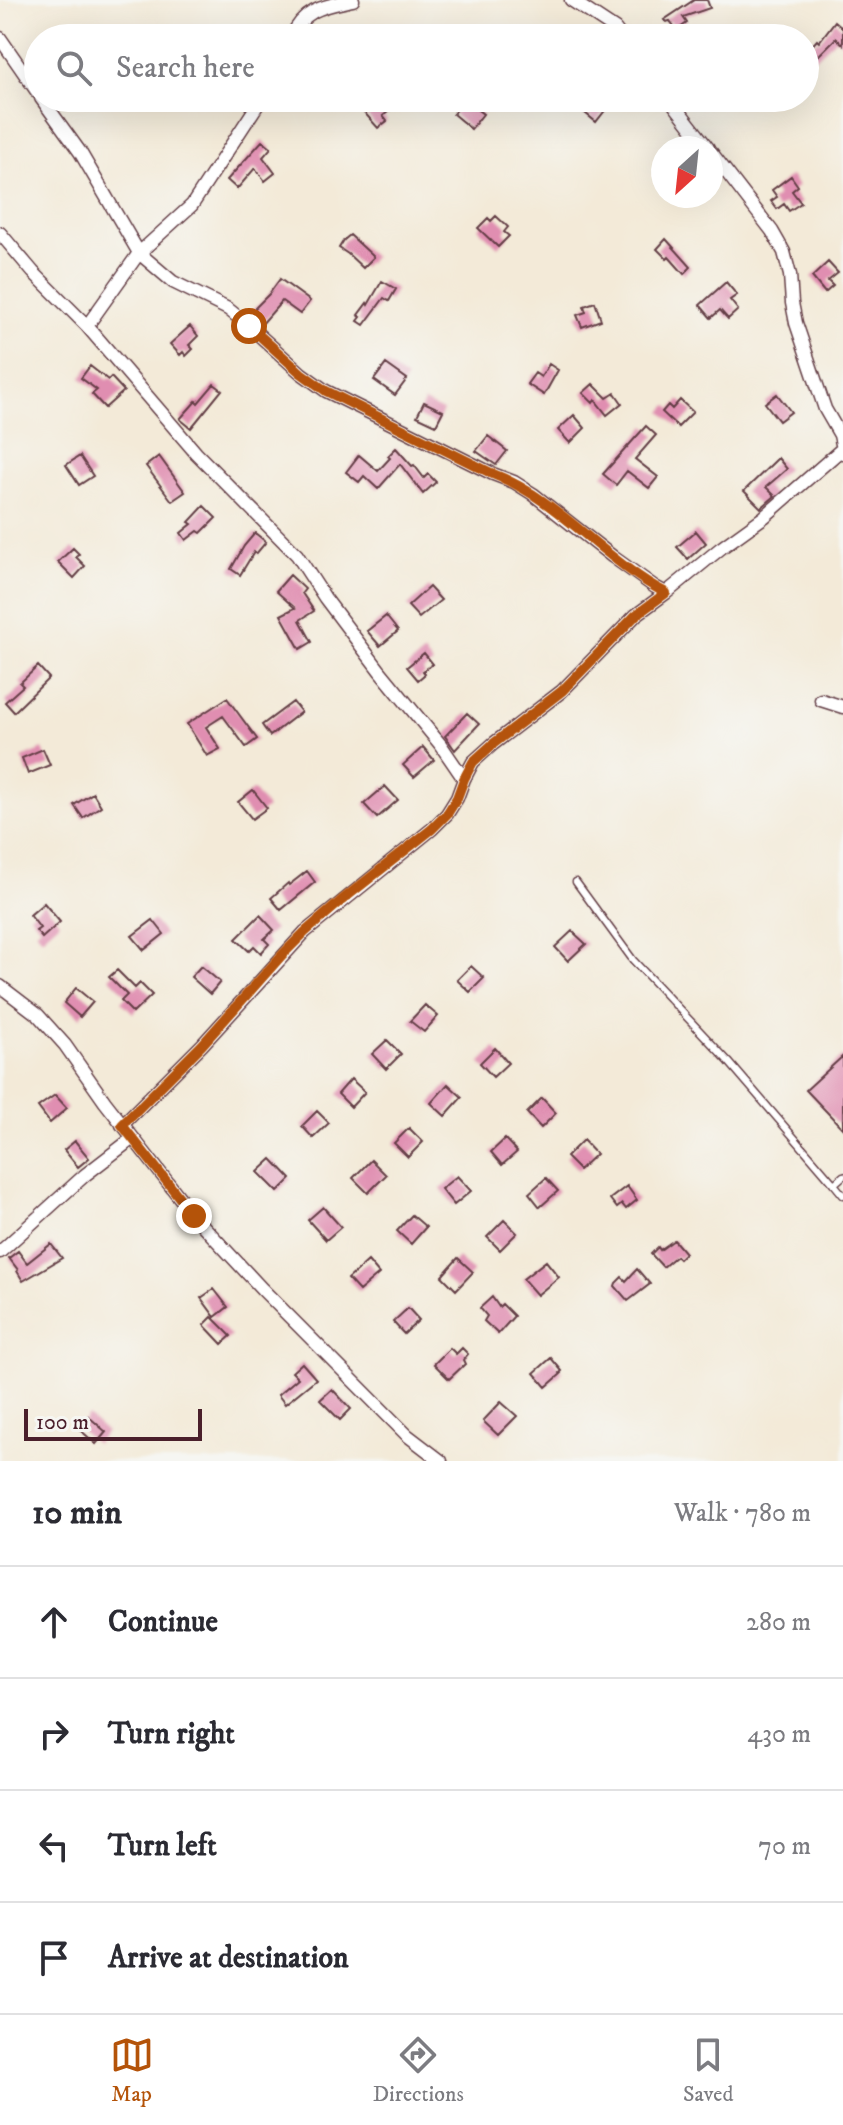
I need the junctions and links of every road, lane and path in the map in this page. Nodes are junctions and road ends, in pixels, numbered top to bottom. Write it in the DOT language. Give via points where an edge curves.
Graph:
graph roads {
  1 [pos="353,0"];
  2 [pos="571,0"];
  3 [pos="300,24"];
  4 [pos="607,24"];
  5 [pos="0,38"];
  6 [pos="24,73"];
  7 [pos="51,112"];
  8 [pos="253,112"];
  9 [pos="680,112"];
  10 [pos="698,136"];
  11 [pos="723,168"];
  12 [pos="0,233"];
  13 [pos="139,253"];
  14 [pos="87,326"];
  15 [pos="843,450"];
  16 [pos="666,593"];
  17 [pos="821,700"];
  18 [pos="843,707"];
  19 [pos="464,779"];
  20 [pos="576,882"];
  21 [pos="0,986"];
  22 [pos="122,1125"];
  23 [pos="133,1138"];
  24 [pos="843,1176"];
  25 [pos="834,1184"];
  26 [pos="843,1195"];
  27 [pos="0,1252"];
  28 [pos="441,1461"];
  1 -- 3 [label="street" via="323,6"];
  2 -- 4 [label="street"];
  5 -- 6 [label="street"];
  7 -- 13 [label="street"];
  8 -- 13 [label="street" via="192,205"];
  9 -- 10 [label="street"];
  11 -- 15 [label="street" via="784,252 796,323"];
  12 -- 14 [label="street"];
  13 -- 14 [label="street"];
  13 -- 16 [label="street" via="173,282 228,309 326,391 514,482"];
  14 -- 19 [label="street" via="196,453 297,555"];
  15 -- 16 [label="street"];
  16 -- 19 [label="street" via="636,615 562,691 473,762"];
  17 -- 18 [label="street"];
  19 -- 22 [label="street" via="447,814 305,932"];
  20 -- 25 [label="lane" via="633,960"];
  21 -- 22 [label="street" via="38,1015 65,1045"];
  22 -- 23 [label="street"];
  23 -- 27 [label="street"];
  23 -- 28 [label="street" via="194,1216 262,1289 407,1435"];
  24 -- 25 [label="lane"];
  25 -- 26 [label="lane"];
}
